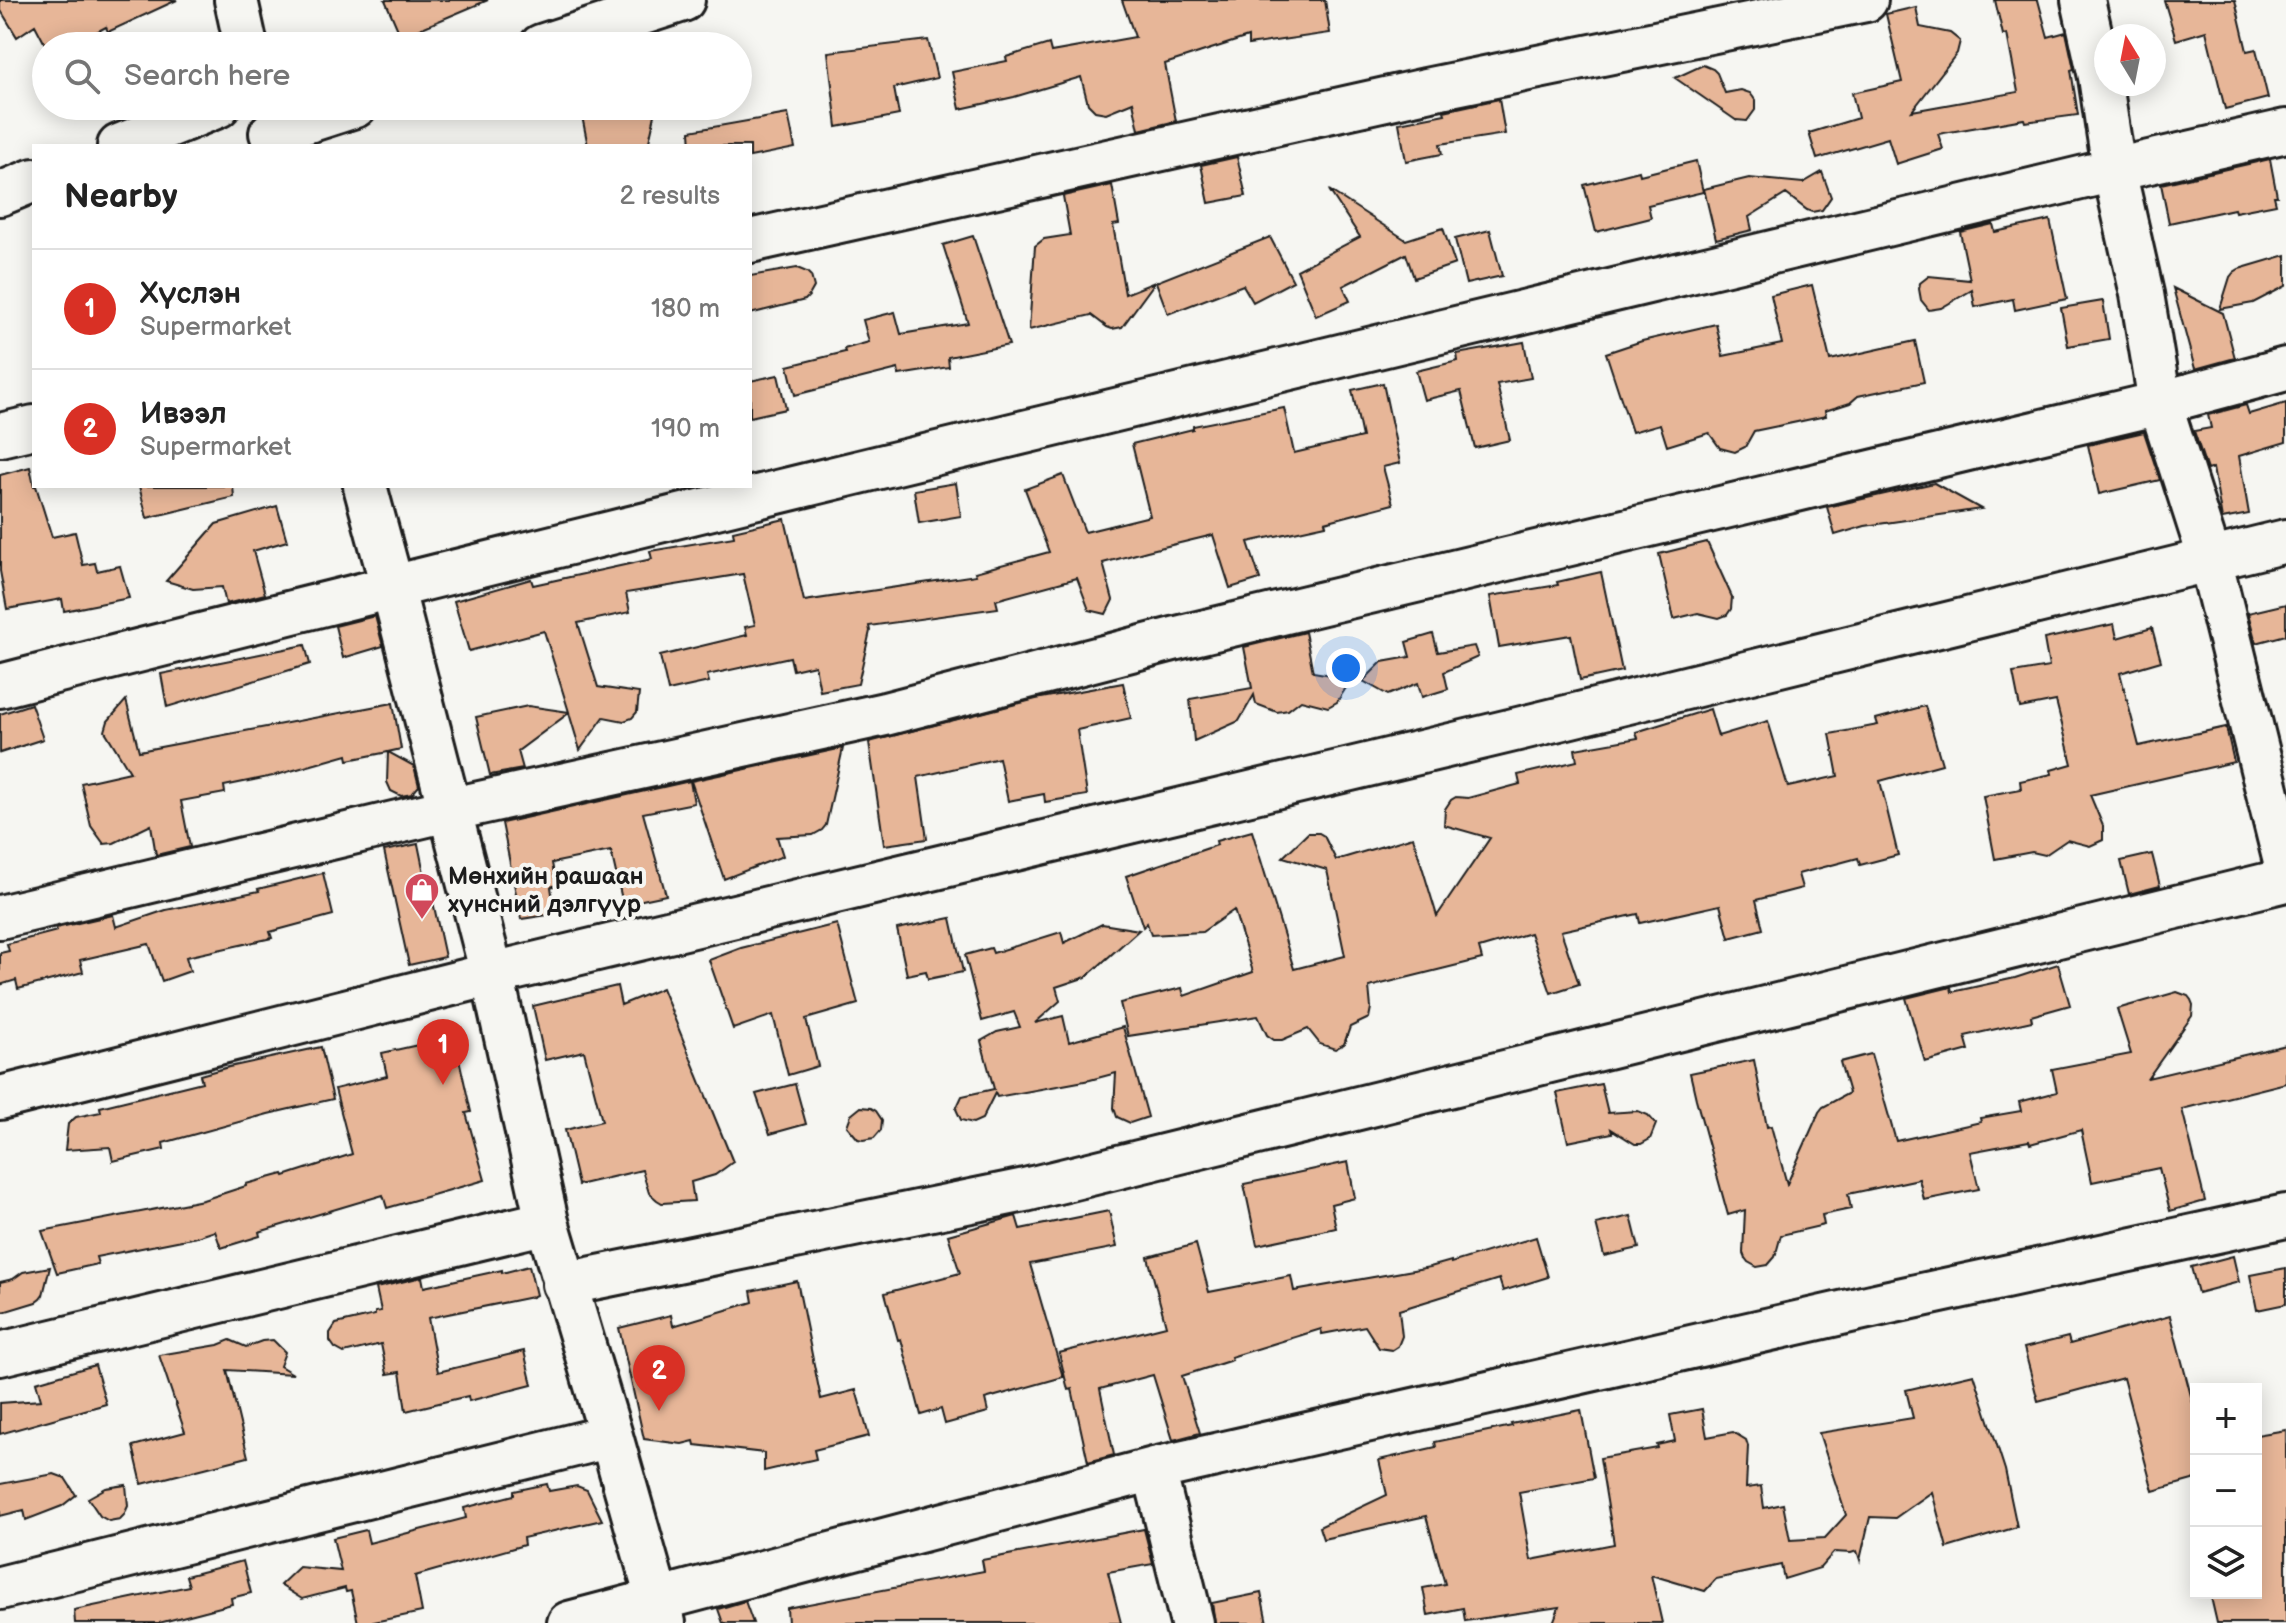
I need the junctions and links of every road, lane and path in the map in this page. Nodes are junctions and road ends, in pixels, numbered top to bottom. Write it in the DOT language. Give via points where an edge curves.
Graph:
graph roads {
  1 [pos="236,0"];
  2 [pos="683,0"];
  3 [pos="1866,0"];
  4 [pos="2083,0"];
  5 [pos="243,32"];
  6 [pos="584,32"];
  7 [pos="183,120"];
  8 [pos="300,120"];
  9 [pos="269,128"];
  10 [pos="2286,131"];
  11 [pos="124,144"];
  12 [pos="2114,170"];
  13 [pos="32,181"];
  14 [pos="0,194"];
  15 [pos="752,241"];
  16 [pos="2286,369"];
  17 [pos="2160,403"];
  18 [pos="32,427"];
  19 [pos="0,435"];
  20 [pos="366,488"];
  21 [pos="2286,541"];
  22 [pos="2210,559"];
  23 [pos="392,586"];
  24 [pos="0,686"];
  25 [pos="448,810"];
  26 [pos="2286,866"];
  27 [pos="2286,880"];
  28 [pos="0,917"];
  29 [pos="492,974"];
  30 [pos="0,1098"];
  31 [pos="2286,1216"];
  32 [pos="547,1222"];
  33 [pos="564,1284"];
  34 [pos="0,1354"];
  35 [pos="611,1436"];
  36 [pos="1154,1469"];
  37 [pos="0,1588"];
  38 [pos="661,1611"];
  39 [pos="569,1623"];
  40 [pos="1192,1623"];
  1 -- 5 [label="street"];
  2 -- 6 [label="street"];
  3 -- 15 [label="street" via="1426,90"];
  4 -- 12 [label="street"];
  7 -- 11 [label="street"];
  8 -- 9 [label="street"];
  10 -- 12 [label="street"];
  12 -- 17 [label="street"];
  12 -- 23 [label="street"];
  13 -- 14 [label="street"];
  16 -- 17 [label="street"];
  17 -- 22 [label="street"];
  17 -- 25 [label="street" via="1193,634 885,714"];
  18 -- 19 [label="street"];
  20 -- 23 [label="street"];
  21 -- 22 [label="street"];
  22 -- 26 [label="street"];
  22 -- 29 [label="street"];
  23 -- 24 [label="street"];
  23 -- 25 [label="street"];
  25 -- 28 [label="street"];
  25 -- 29 [label="street"];
  27 -- 33 [label="street" via="1025,1190"];
  29 -- 30 [label="street"];
  29 -- 32 [label="street"];
  31 -- 36 [label="street"];
  32 -- 33 [label="street"];
  32 -- 34 [label="street"];
  33 -- 35 [label="street"];
  35 -- 37 [label="street"];
  35 -- 38 [label="street"];
  36 -- 38 [label="street"];
  36 -- 40 [label="street"];
  38 -- 39 [label="street"];
}
